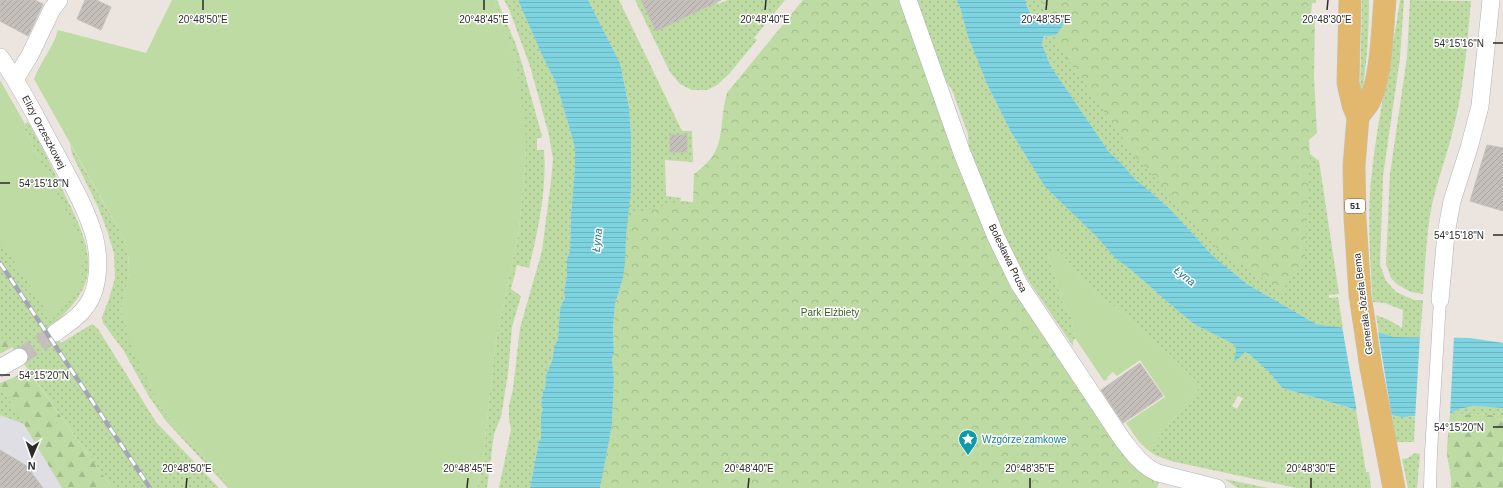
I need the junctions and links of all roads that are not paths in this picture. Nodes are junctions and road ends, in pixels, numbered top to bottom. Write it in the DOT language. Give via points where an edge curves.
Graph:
graph roads {
  1 [pos="59,0"];
  2 [pos="908,0"];
  3 [pos="1350,0"];
  4 [pos="1385,0"];
  5 [pos="1491,0"];
  6 [pos="0,57"];
  7 [pos="16,78"];
  8 [pos="1358,117"];
  9 [pos="1440,300"];
  10 [pos="55,333"];
  11 [pos="19,357"];
  12 [pos="0,368"];
  13 [pos="1392,478"];
  14 [pos="1217,488"];
  15 [pos="1430,488"];
  1 -- 7 [label="street"];
  2 -- 14 [label="street, Bolesława Prusa" via="962,153 996,237 1019,284 1139,461 1158,473"];
  3 -- 8 [label="main road, Generała Józefa Bema / 51" via="1348,83"];
  4 -- 8 [label="main road" via="1374,90"];
  5 -- 9 [label="street" via="1480,106 1452,201"];
  6 -- 7 [label="street, Elizy Orzeszkowej"];
  7 -- 10 [label="street, Elizy Orzeszkowej" via="84,209 97,250 98,272 90,300 79,315"];
  8 -- 13 [label="main road, Generała Józefa Bema / 51" via="1354,166 1360,295"];
  9 -- 15 [label="street"];
  11 -- 12 [label="street"];
}
